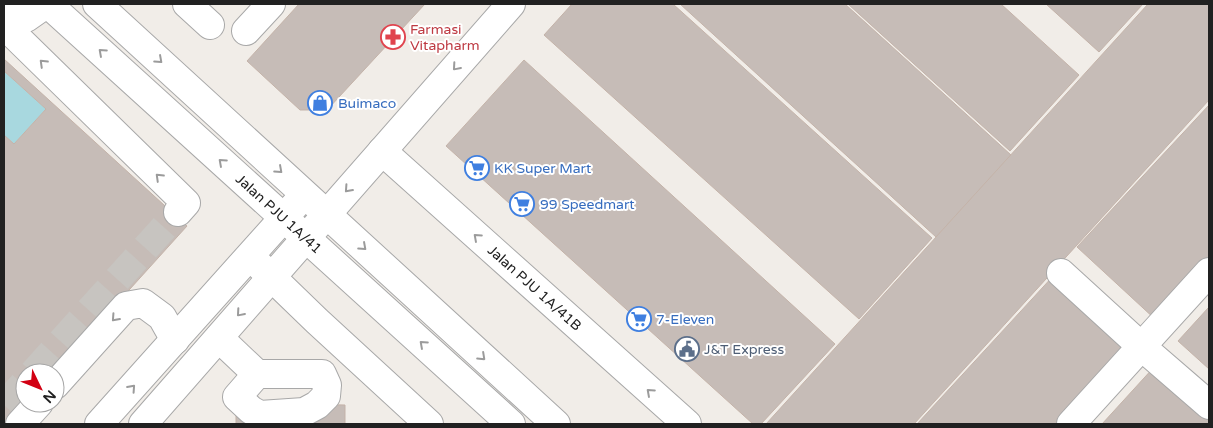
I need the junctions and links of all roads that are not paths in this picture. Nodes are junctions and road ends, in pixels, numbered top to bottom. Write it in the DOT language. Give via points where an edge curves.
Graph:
graph roads {
  1 [pos="47,4"];
  2 [pos="98,4"];
  3 [pos="187,4"];
  4 [pos="271,4"];
  5 [pos="511,4"];
  6 [pos="4,15"];
  7 [pos="4,25"];
  8 [pos="210,25"];
  9 [pos="246,31"];
  10 [pos="382,151"];
  11 [pos="306,194"];
  12 [pos="178,212"];
  13 [pos="327,214"];
  14 [pos="284,218"];
  15 [pos="306,238"];
  16 [pos="250,256"];
  17 [pos="1209,272"];
  18 [pos="1061,274"];
  19 [pos="273,276"];
  20 [pos="219,338"];
  21 [pos="175,340"];
  22 [pos="1142,347"];
  23 [pos="257,374"];
  24 [pos="65,375"];
  25 [pos="1209,405"];
  26 [pos="30,413"];
  27 [pos="20,424"];
  28 [pos="100,424"];
  29 [pos="143,424"];
  30 [pos="428,424"];
  31 [pos="511,424"];
  32 [pos="556,424"];
  33 [pos="687,424"];
  34 [pos="1071,424"];
  1 -- 6 [label="street" via="26,18"];
  14 -- 1 [label="street, Jalan PJU 1A/41, one-way"];
  2 -- 11 [label="street, one-way"];
  3 -- 8 [label="street"];
  4 -- 9 [label="street"];
  5 -- 10 [label="street, one-way"];
  12 -- 7 [label="street, one-way" via="186,203"];
  10 -- 13 [label="street, one-way"];
  33 -- 10 [label="street, Jalan PJU 1A/41B, one-way"];
  11 -- 13 [label="street"];
  11 -- 14 [label="street"];
  13 -- 15 [label="street"];
  13 -- 32 [label="street, one-way"];
  14 -- 15 [label="street, Jalan PJU 1A/41"];
  14 -- 16 [label="street"];
  15 -- 19 [label="street"];
  31 -- 15 [label="street, Jalan PJU 1A/41, one-way"];
  16 -- 19 [label="street"];
  16 -- 21 [label="street"];
  17 -- 22 [label="street"];
  18 -- 22 [label="street"];
  19 -- 20 [label="street, one-way"];
  19 -- 30 [label="street"];
  20 -- 23 [label="street"];
  20 -- 29 [label="street"];
  21 -- 24 [label="street, one-way" via="162,317 143,303 126,306"];
  28 -- 21 [label="street, one-way"];
  22 -- 25 [label="street"];
  22 -- 34 [label="street"];
  26 -- 27 [label="street"];
}
